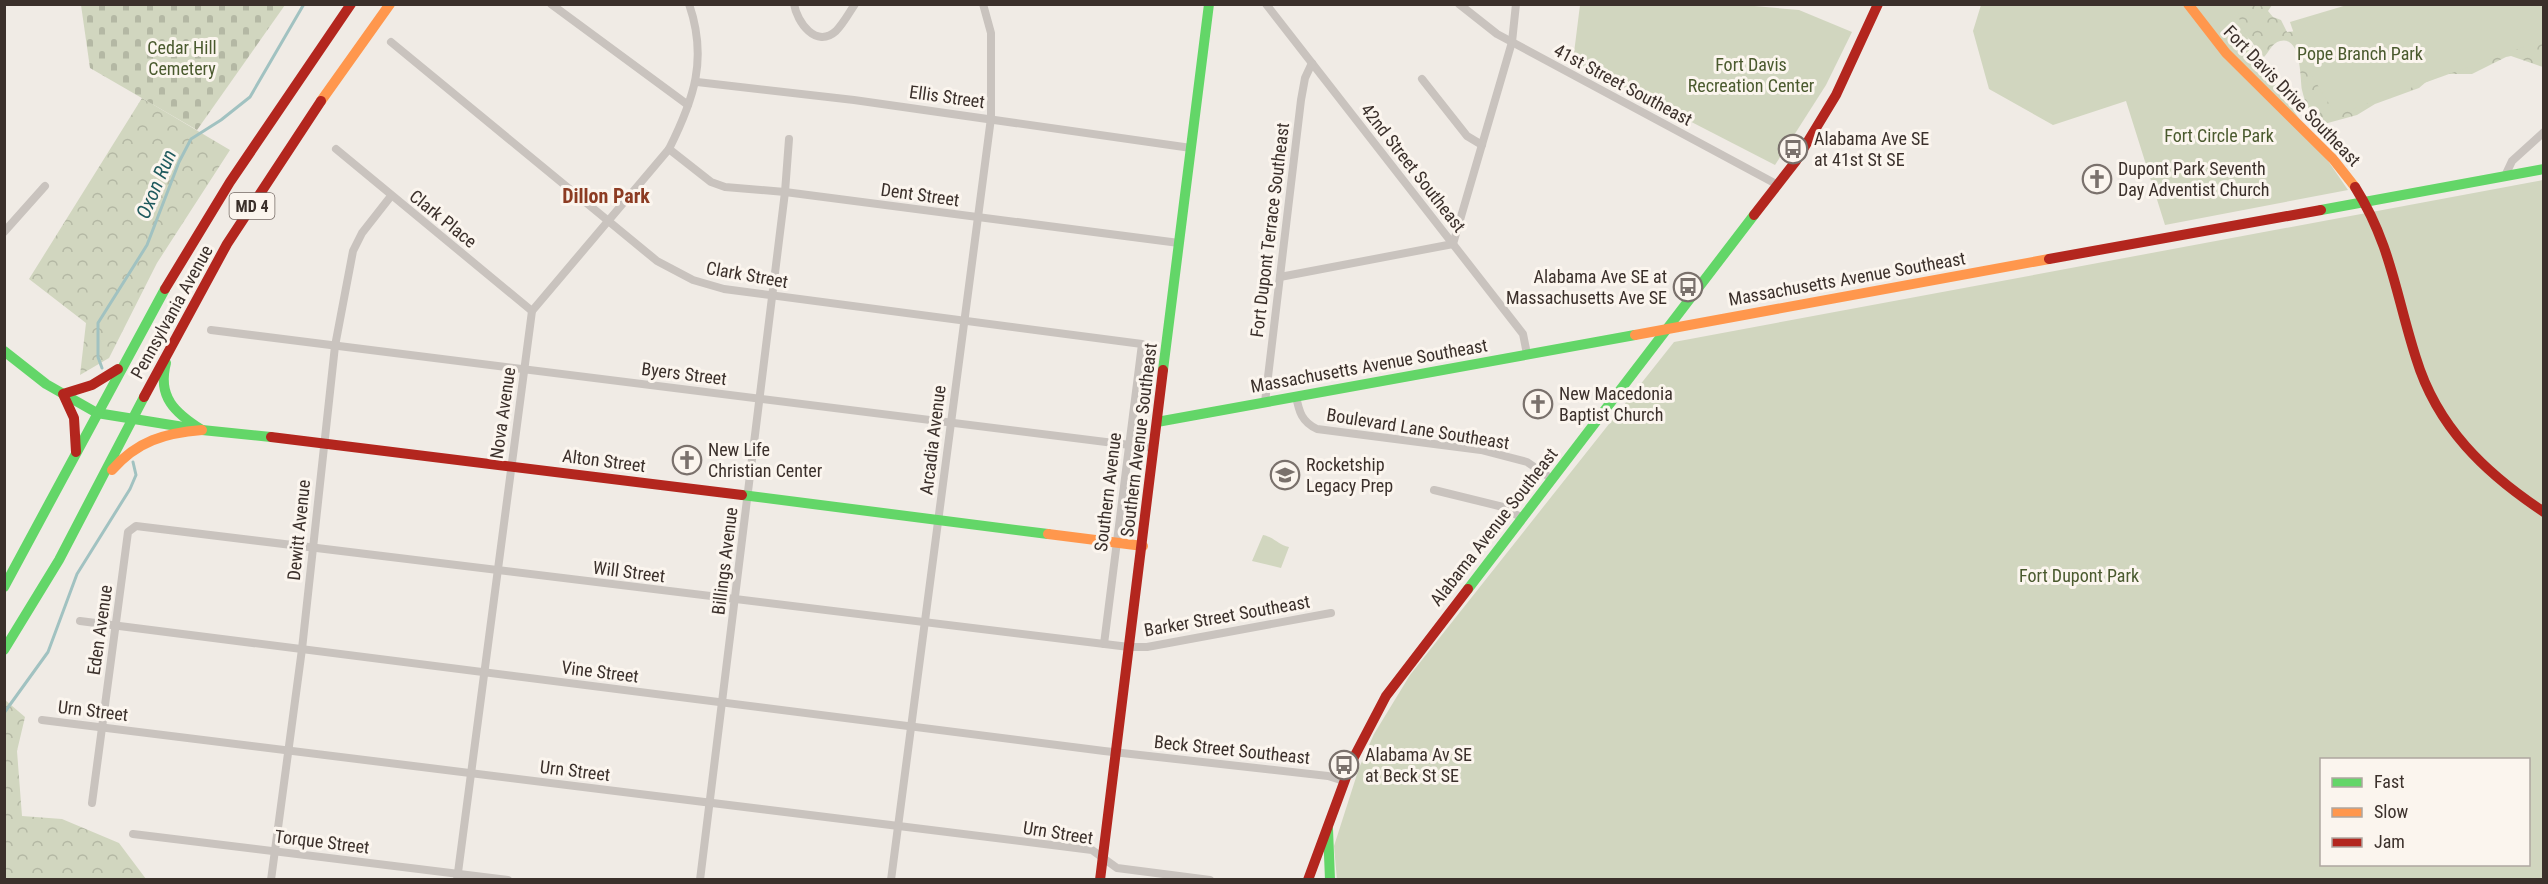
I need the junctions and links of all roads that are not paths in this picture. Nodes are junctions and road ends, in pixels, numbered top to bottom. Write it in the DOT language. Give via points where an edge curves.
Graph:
graph roads {
  1 [pos="351,4"];
  2 [pos="390,4"];
  3 [pos="551,4"];
  4 [pos="689,4"];
  5 [pos="794,4"];
  6 [pos="855,4"];
  7 [pos="983,4"];
  8 [pos="1209,4"];
  9 [pos="1266,4"];
  10 [pos="1459,4"];
  11 [pos="1516,4"];
  12 [pos="1878,4"];
  13 [pos="2188,4"];
  14 [pos="391,42"];
  15 [pos="1512,42"];
  16 [pos="1312,63"];
  17 [pos="1422,79"];
  18 [pos="697,82"];
  19 [pos="688,105"];
  20 [pos="991,118"];
  21 [pos="2544,132"];
  22 [pos="789,139"];
  23 [pos="1482,146"];
  24 [pos="1191,148"];
  25 [pos="336,149"];
  26 [pos="669,149"];
  27 [pos="2544,169"];
  28 [pos="2505,176"];
  29 [pos="1778,185"];
  30 [pos="45,186"];
  31 [pos="785,192"];
  32 [pos="391,196"];
  33 [pos="2364,201"];
  34 [pos="978,218"];
  35 [pos="608,219"];
  36 [pos="4,232"];
  37 [pos="1179,243"];
  38 [pos="1453,244"];
  39 [pos="1280,277"];
  40 [pos="773,295"];
  41 [pos="532,311"];
  42 [pos="964,319"];
  43 [pos="1668,328"];
  44 [pos="211,330"];
  45 [pos="177,334"];
  46 [pos="1142,344"];
  47 [pos="335,346"];
  48 [pos="4,351"];
  49 [pos="1527,354"];
  50 [pos="122,366"];
  51 [pos="524,369"];
  52 [pos="63,394"];
  53 [pos="1296,396"];
  54 [pos="760,399"];
  55 [pos="1265,402"];
  56 [pos="97,414"];
  57 [pos="132,418"];
  58 [pos="1157,422"];
  59 [pos="951,423"];
  60 [pos="202,430"];
  61 [pos="323,442"];
  62 [pos="1129,445"];
  63 [pos="1154,448"];
  64 [pos="76,453"];
  65 [pos="512,466"];
  66 [pos="1552,478"];
  67 [pos="1434,490"];
  68 [pos="748,496"];
  69 [pos="2544,512"];
  70 [pos="1522,518"];
  71 [pos="938,520"];
  72 [pos="128,532"];
  73 [pos="1117,543"];
  74 [pos="312,546"];
  75 [pos="1143,546"];
  76 [pos="65,549"];
  77 [pos="498,572"];
  78 [pos="4,587"];
  79 [pos="735,600"];
  80 [pos="1331,613"];
  81 [pos="80,621"];
  82 [pos="924,623"];
  83 [pos="116,626"];
  84 [pos="1104,644"];
  85 [pos="1129,647"];
  86 [pos="302,649"];
  87 [pos="4,650"];
  88 [pos="484,672"];
  89 [pos="722,702"];
  90 [pos="42,720"];
  91 [pos="911,726"];
  92 [pos="102,728"];
  93 [pos="288,751"];
  94 [pos="1116,752"];
  95 [pos="471,773"];
  96 [pos="1344,781"];
  97 [pos="92,803"];
  98 [pos="710,803"];
  99 [pos="1327,824"];
  100 [pos="898,826"];
  101 [pos="133,834"];
  102 [pos="275,851"];
  103 [pos="1103,858"];
  104 [pos="457,876"];
  105 [pos="271,879"];
  106 [pos="508,879"];
  107 [pos="700,879"];
  108 [pos="891,879"];
  109 [pos="1100,879"];
  110 [pos="1210,879"];
  111 [pos="1308,879"];
  112 [pos="1330,879"];
  1 -- 50 [label="main road, Pennsylvania Avenue / MD 4" via="221,196"];
  2 -- 45 [label="main road, Pennsylvania Avenue / MD 4" via="276,168"];
  3 -- 19 [label="street"];
  4 -- 18 [label="street" via="699,62"];
  5 -- 6 [label="street" via="800,25 814,35 827,36 836,31"];
  7 -- 20 [label="street, Arcadia Avenue" via="991,33"];
  8 -- 24 [label="main road, Southern Avenue Southeast"];
  9 -- 16 [label="street, 42nd Street Southeast"];
  10 -- 15 [label="street, 41st Street Southeast"];
  11 -- 15 [label="street"];
  12 -- 29 [label="main road, Alabama Avenue Southeast" via="1836,95"];
  13 -- 33 [label="main road, Fort Davis Drive Southeast" via="2217,44 2343,170"];
  14 -- 35 [label="street, Clark Street"];
  15 -- 23 [label="street"];
  15 -- 29 [label="street, 41st Street Southeast"];
  16 -- 38 [label="street, 42nd Street Southeast"];
  16 -- 39 [label="street, Fort Dupont Terrace Southeast" via="1301,100"];
  17 -- 23 [label="street" via="1467,136"];
  18 -- 19 [label="street"];
  18 -- 20 [label="street, Ellis Street"];
  19 -- 26 [label="street"];
  20 -- 24 [label="street, Ellis Street"];
  20 -- 34 [label="street, Arcadia Avenue"];
  21 -- 28 [label="street" via="2512,161"];
  22 -- 31 [label="street, Billings Avenue"];
  23 -- 38 [label="street"];
  24 -- 37 [label="main road, Southern Avenue Southeast"];
  25 -- 32 [label="street, Clark Place"];
  26 -- 31 [label="street, Dent Street" via="711,182 725,188"];
  26 -- 35 [label="street"];
  27 -- 28 [label="main road, Massachusetts Avenue Southeast"];
  28 -- 33 [label="main road, Massachusetts Avenue Southeast"];
  29 -- 43 [label="main road, Alabama Avenue Southeast"];
  30 -- 36 [label="street"];
  31 -- 34 [label="street, Dent Street"];
  31 -- 40 [label="street, Billings Avenue"];
  32 -- 41 [label="street, Clark Place"];
  32 -- 47 [label="street, Dewitt Avenue" via="353,251"];
  33 -- 43 [label="main road, Massachusetts Avenue Southeast"];
  33 -- 69 [label="main road, Fort Davis Drive Southeast" via="2385,243 2412,349 2437,409 2477,461"];
  34 -- 37 [label="street, Dent Street"];
  34 -- 42 [label="street, Arcadia Avenue"];
  35 -- 40 [label="street, Clark Street" via="657,261 693,280 724,289"];
  35 -- 41 [label="street"];
  37 -- 58 [label="main road, Southern Avenue Southeast"];
  38 -- 39 [label="street"];
  38 -- 49 [label="street, 42nd Street Southeast" via="1523,334"];
  39 -- 55 [label="street, Fort Dupont Terrace Southeast"];
  40 -- 42 [label="street, Clark Street"];
  40 -- 54 [label="street, Billings Avenue"];
  41 -- 51 [label="street, Nova Avenue"];
  42 -- 46 [label="street, Clark Street"];
  42 -- 59 [label="street, Arcadia Avenue"];
  43 -- 49 [label="main road, Massachusetts Avenue Southeast"];
  43 -- 66 [label="main road, Alabama Avenue Southeast"];
  44 -- 47 [label="street, Byers Street"];
  45 -- 57 [label="main road, Pennsylvania Avenue / MD 4"];
  45 -- 60 [label="main road" via="164,370 165,393 182,418"];
  46 -- 62 [label="street, Southern Avenue"];
  47 -- 51 [label="street, Byers Street"];
  47 -- 61 [label="street, Dewitt Avenue"];
  48 -- 52 [label="main road" via="28,373"];
  49 -- 53 [label="main road, Massachusetts Avenue Southeast"];
  50 -- 52 [label="main road" via="91,387"];
  50 -- 56 [label="main road, Pennsylvania Avenue / MD 4"];
  51 -- 54 [label="street, Byers Street"];
  51 -- 65 [label="street, Nova Avenue"];
  52 -- 56 [label="main road"];
  52 -- 64 [label="main road" via="74,418"];
  53 -- 55 [label="main road, Massachusetts Avenue Southeast"];
  53 -- 66 [label="street, Boulevard Lane Southeast" via="1306,424 1317,429 1481,450 1527,462"];
  54 -- 59 [label="street, Byers Street"];
  54 -- 68 [label="street, Billings Avenue"];
  55 -- 58 [label="main road, Massachusetts Avenue Southeast"];
  56 -- 57 [label="main road, Alton Street"];
  56 -- 64 [label="main road, Pennsylvania Avenue / MD 4"];
  57 -- 60 [label="main road, Alton Street"];
  57 -- 76 [label="main road, Pennsylvania Avenue / MD 4"];
  58 -- 63 [label="main road, Southern Avenue Southeast"];
  59 -- 62 [label="street, Byers Street"];
  59 -- 71 [label="street, Arcadia Avenue"];
  60 -- 61 [label="main road, Alton Street"];
  60 -- 76 [label="main road" via="159,435 129,452 110,473"];
  61 -- 65 [label="main road, Alton Street"];
  61 -- 74 [label="street, Dewitt Avenue"];
  62 -- 63 [label="street, Byers Street"];
  62 -- 73 [label="street, Southern Avenue"];
  63 -- 75 [label="main road, Southern Avenue Southeast"];
  64 -- 78 [label="main road, Pennsylvania Avenue / MD 4"];
  65 -- 68 [label="main road, Alton Street"];
  65 -- 77 [label="street, Nova Avenue"];
  66 -- 70 [label="main road, Alabama Avenue Southeast"];
  67 -- 70 [label="street" via="1503,507"];
  68 -- 71 [label="main road, Alton Street"];
  68 -- 79 [label="street, Billings Avenue"];
  70 -- 96 [label="main road, Alabama Avenue Southeast" via="1395,683 1367,728"];
  71 -- 73 [label="main road, Alton Street"];
  71 -- 82 [label="street, Arcadia Avenue"];
  72 -- 74 [label="street, Will Street" via="138,526"];
  72 -- 83 [label="street, Eden Avenue"];
  73 -- 75 [label="main road, Alton Street"];
  73 -- 84 [label="street, Southern Avenue"];
  74 -- 77 [label="street, Will Street"];
  74 -- 86 [label="street, Dewitt Avenue"];
  75 -- 85 [label="main road, Southern Avenue Southeast"];
  76 -- 87 [label="main road, Pennsylvania Avenue / MD 4"];
  77 -- 79 [label="street, Will Street"];
  77 -- 88 [label="street, Nova Avenue"];
  79 -- 82 [label="street, Will Street"];
  79 -- 89 [label="street, Billings Avenue"];
  80 -- 85 [label="street, Barker Street Southeast"];
  81 -- 83 [label="street, Vine Street"];
  82 -- 84 [label="street, Will Street"];
  82 -- 91 [label="street, Arcadia Avenue"];
  83 -- 86 [label="street, Vine Street"];
  83 -- 92 [label="street, Eden Avenue"];
  84 -- 85 [label="street, Will Street"];
  85 -- 94 [label="main road, Southern Avenue Southeast"];
  86 -- 88 [label="street, Vine Street"];
  86 -- 93 [label="street, Dewitt Avenue"];
  88 -- 89 [label="street, Vine Street"];
  88 -- 95 [label="street, Nova Avenue"];
  89 -- 91 [label="street, Vine Street"];
  89 -- 98 [label="street, Billings Avenue"];
  90 -- 92 [label="street, Urn Street"];
  91 -- 94 [label="street, Vine Street"];
  91 -- 100 [label="street, Arcadia Avenue"];
  92 -- 93 [label="street, Urn Street"];
  92 -- 97 [label="street, Eden Avenue"];
  93 -- 95 [label="street, Urn Street"];
  93 -- 102 [label="street, Dewitt Avenue"];
  94 -- 96 [label="street, Beck Street Southeast"];
  94 -- 103 [label="main road, Southern Avenue Southeast"];
  95 -- 98 [label="street, Urn Street"];
  95 -- 104 [label="street, Nova Avenue"];
  96 -- 99 [label="main road, Alabama Avenue Southeast"];
  98 -- 100 [label="street, Urn Street"];
  98 -- 107 [label="street, Billings Avenue"];
  99 -- 111 [label="main road, Alabama Avenue Southeast"];
  99 -- 112 [label="main road"];
  100 -- 103 [label="street, Urn Street" via="1092,850"];
  100 -- 108 [label="street, Arcadia Avenue"];
  101 -- 102 [label="street, Torque Street"];
  102 -- 104 [label="street, Torque Street"];
  102 -- 105 [label="street, Dewitt Avenue"];
  103 -- 109 [label="main road, Southern Avenue Southeast"];
  103 -- 110 [label="street, Urn Street" via="1117,868"];
  104 -- 106 [label="street, Torque Street"];
}
